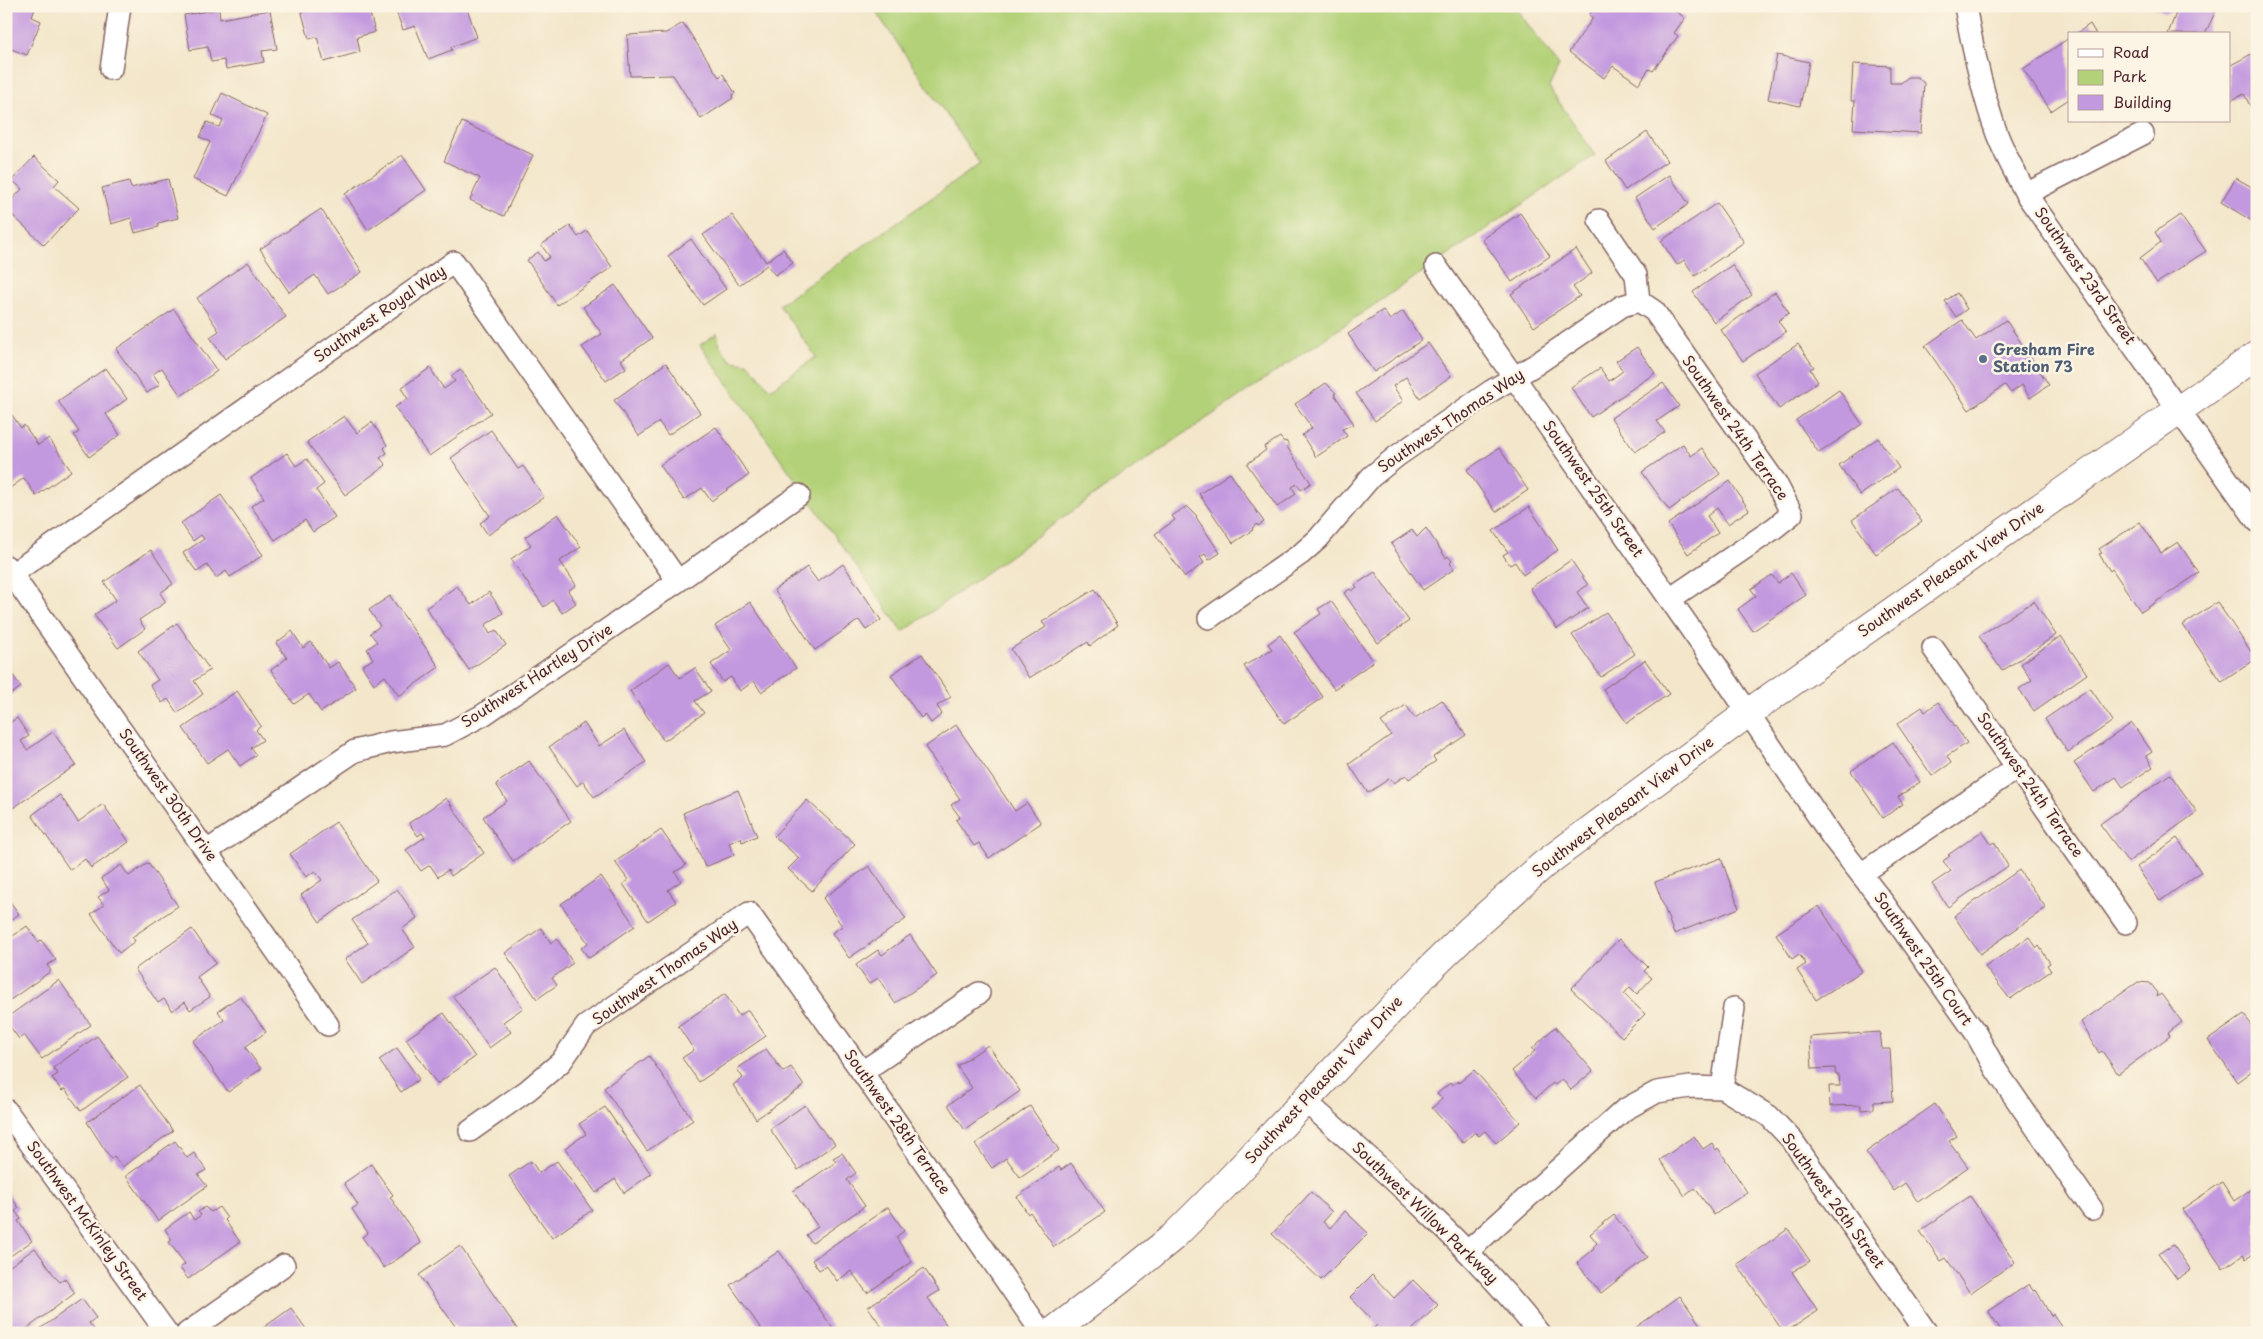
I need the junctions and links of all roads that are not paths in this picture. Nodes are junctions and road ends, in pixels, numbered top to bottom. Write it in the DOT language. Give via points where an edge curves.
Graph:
graph roads {
  1 [pos="120,6"];
  2 [pos="1965,6"];
  3 [pos="110,69"];
  4 [pos="2143,134"];
  5 [pos="2026,194"];
  6 [pos="1599,220"];
  7 [pos="1436,266"];
  8 [pos="1639,301"];
  9 [pos="2257,355"];
  10 [pos="1514,377"];
  11 [pos="2178,410"];
  12 [pos="799,494"];
  13 [pos="2257,522"];
  14 [pos="9,570"];
  15 [pos="678,581"];
  16 [pos="1670,599"];
  17 [pos="1209,618"];
  18 [pos="1933,648"];
  19 [pos="1748,714"];
  20 [pos="2018,767"];
  21 [pos="207,851"];
  22 [pos="1861,874"];
  23 [pos="750,913"];
  24 [pos="2126,923"];
  25 [pos="979,993"];
  26 [pos="1734,1008"];
  27 [pos="328,1025"];
  28 [pos="862,1072"];
  29 [pos="1722,1088"];
  30 [pos="1304,1100"];
  31 [pos="6,1110"];
  32 [pos="470,1131"];
  33 [pos="2092,1209"];
  34 [pos="1468,1251"];
  35 [pos="284,1265"];
  36 [pos="167,1333"];
  37 [pos="187,1333"];
  38 [pos="1042,1333"];
  39 [pos="1050,1333"];
  40 [pos="1539,1333"];
  41 [pos="1927,1333"];
  1 -- 3 [label="street"];
  2 -- 5 [label="street, Southwest 23rd Street" via="1986,102"];
  4 -- 5 [label="street"];
  5 -- 11 [label="street, Southwest 23rd Street"];
  6 -- 8 [label="street" via="1636,275"];
  7 -- 10 [label="street, Southwest 25th Street"];
  8 -- 10 [label="street, Southwest Thomas Way" via="1622,306"];
  8 -- 16 [label="street, Southwest 24th Terrace" via="1654,311 1776,483 1792,514"];
  9 -- 11 [label="main road, Southwest Pleasant View Drive"];
  10 -- 16 [label="street, Southwest 25th Street"];
  10 -- 17 [label="street, Southwest Thomas Way" via="1384,466 1312,544"];
  11 -- 13 [label="street, Southwest 23rd Street"];
  11 -- 19 [label="main road, Southwest Pleasant View Drive"];
  12 -- 15 [label="street, Southwest Hartley Drive"];
  14 -- 15 [label="street, Southwest Royal Way" via="454,262"];
  14 -- 21 [label="street, Southwest 30th Drive"];
  15 -- 21 [label="street, Southwest Hartley Drive" via="483,715 445,735 391,742 356,751"];
  16 -- 19 [label="street, Southwest 25th Street"];
  18 -- 20 [label="street, Southwest 24th Terrace"];
  19 -- 22 [label="street, Southwest 25th Court"];
  19 -- 30 [label="main road, Southwest Pleasant View Drive" via="1583,834 1507,896 1427,972"];
  20 -- 22 [label="street"];
  20 -- 24 [label="street, Southwest 24th Terrace"];
  21 -- 27 [label="street, Southwest 30th Drive"];
  22 -- 33 [label="street, Southwest 25th Court" via="1975,1032 1996,1070"];
  23 -- 28 [label="street, Southwest 28th Terrace"];
  23 -- 32 [label="street, Southwest Thomas Way" via="586,1026 561,1062"];
  25 -- 28 [label="street"];
  26 -- 29 [label="street"];
  28 -- 38 [label="street, Southwest 28th Terrace"];
  29 -- 34 [label="street" via="1690,1086 1657,1092 1624,1110"];
  29 -- 41 [label="street, Southwest 26th Street" via="1769,1116 1792,1140"];
  30 -- 34 [label="street, Southwest Willow Parkway"];
  30 -- 39 [label="main road, Southwest Pleasant View Drive" via="1173,1236"];
  31 -- 36 [label="street, Southwest McKinley Street"];
  34 -- 40 [label="street, Southwest Willow Parkway"];
  35 -- 37 [label="street"];
}
